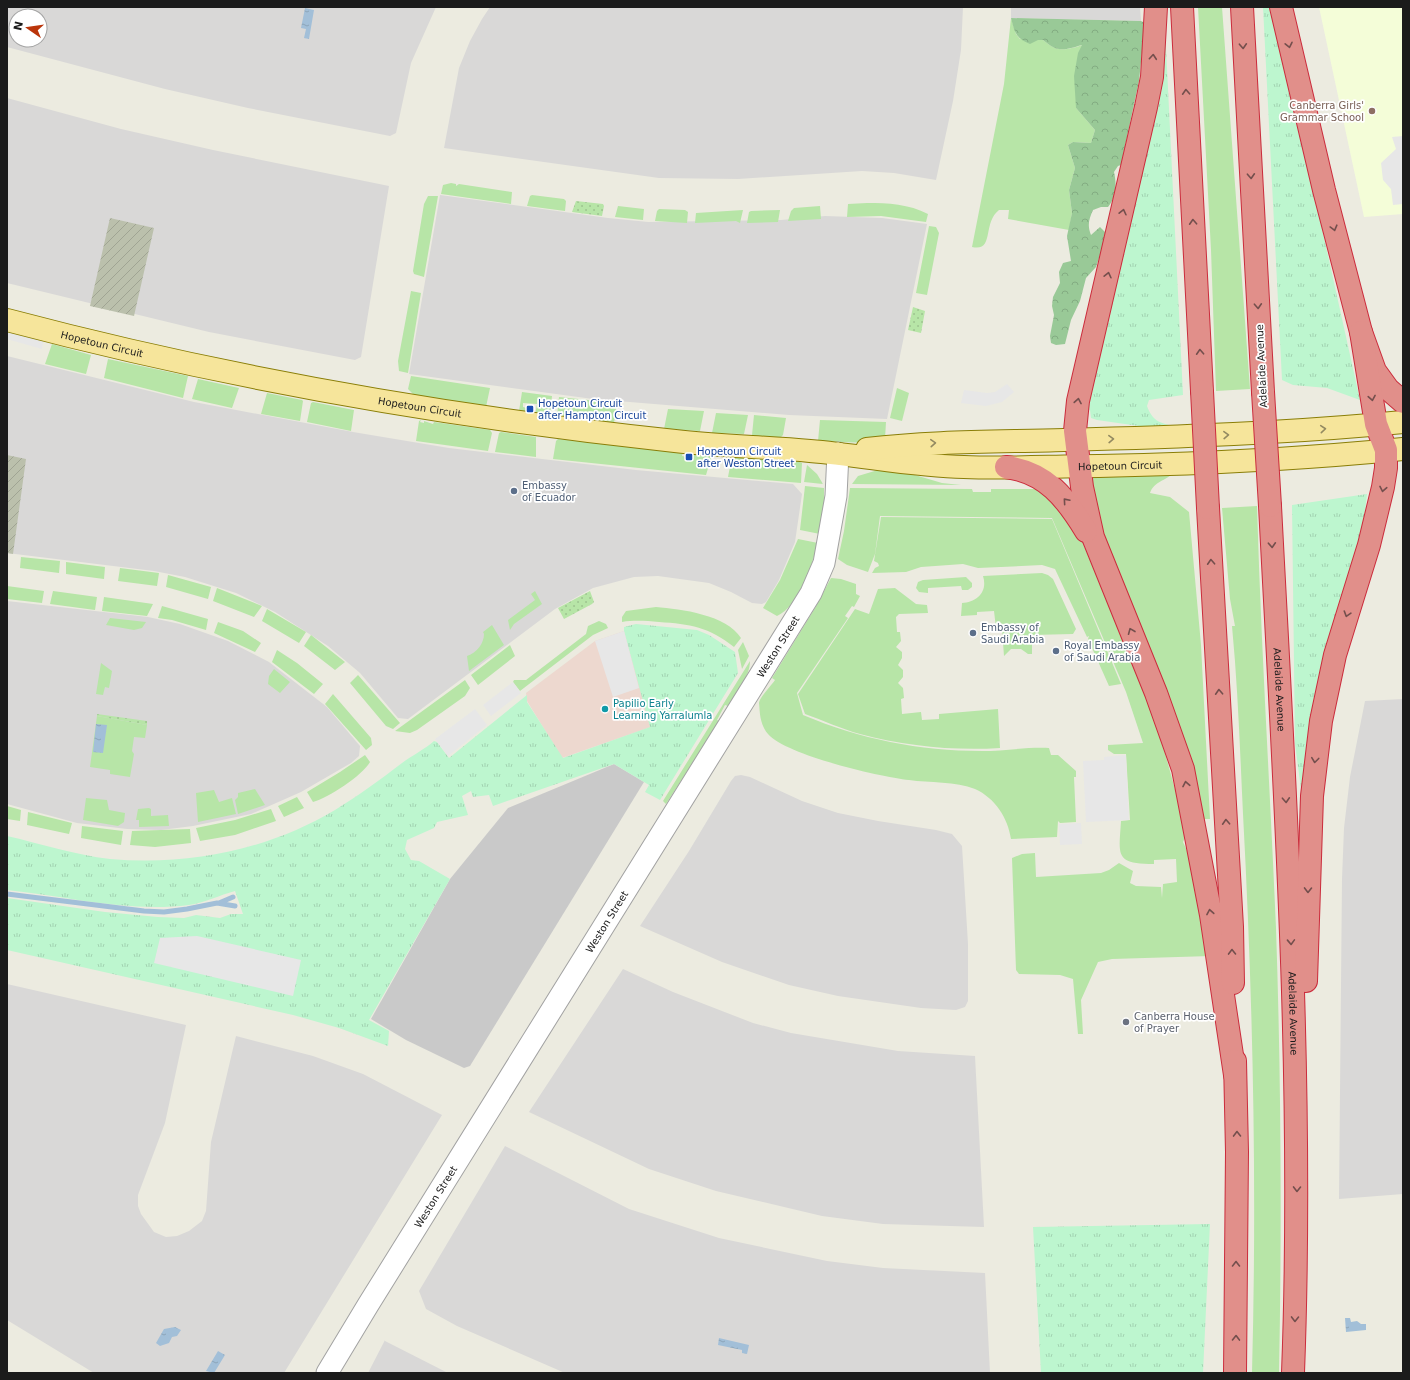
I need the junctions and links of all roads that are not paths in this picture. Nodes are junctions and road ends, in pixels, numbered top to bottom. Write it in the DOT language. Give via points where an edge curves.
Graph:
graph roads {
  1 [pos="1156,7"];
  2 [pos="1182,7"];
  3 [pos="1242,7"];
  4 [pos="1281,7"];
  5 [pos="7,320"];
  6 [pos="1361,332"];
  7 [pos="1403,402"];
  8 [pos="1403,422"];
  9 [pos="1376,424"];
  10 [pos="1076,440"];
  11 [pos="1394,450"];
  12 [pos="838,453"];
  13 [pos="904,454"];
  14 [pos="1079,466"];
  15 [pos="1006,467"];
  16 [pos="1101,558"];
  17 [pos="1235,1075"];
  18 [pos="1298,1150"];
  19 [pos="327,1373"];
  20 [pos="1235,1373"];
  21 [pos="1293,1373"];
  10 -- 1 [label="highway, one-way" via="1078,401 1131,178 1152,77"];
  17 -- 2 [label="highway, one-way, bridge" via="1232,927"];
  3 -- 18 [label="highway, Adelaide Avenue, one-way, bridge" via="1288,847"];
  4 -- 6 [label="highway, one-way"];
  5 -- 12 [label="main road, Hopetoun Circuit" via="195,366 382,401 593,432 707,444"];
  6 -- 7 [label="highway" via="1375,371 1388,389"];
  6 -- 9 [label="highway, one-way"];
  8 -- 9 [label="main road, Hopetoun Circuit"];
  10 -- 9 [label="main road, Hopetoun Circuit, one-way" via="1277,432"];
  9 -- 11 [label="highway"];
  13 -- 10 [label="main road, Hopetoun Circuit, one-way" via="948,442"];
  10 -- 14 [label="highway"];
  11 -- 14 [label="main road, Hopetoun Circuit" via="1233,461"];
  11 -- 18 [label="highway, one-way" via="1369,545 1333,662 1317,750 1309,856 1306,1037"];
  12 -- 13 [label="main road, Hopetoun Circuit"];
  12 -- 19 [label="street, Weston Street" via="836,496 824,563 810,593"];
  13 -- 15 [label="main road, Hopetoun Circuit" via="964,467"];
  14 -- 15 [label="main road, Hopetoun Circuit"];
  14 -- 16 [label="highway" via="1087,514"];
  16 -- 15 [label="highway, one-way" via="1074,511 1053,488 1028,472"];
  17 -- 16 [label="highway, one-way" via="1211,916 1183,769 1153,686"];
  20 -- 17 [label="highway, one-way"];
  18 -- 21 [label="highway, Adelaide Avenue, one-way"];
}
